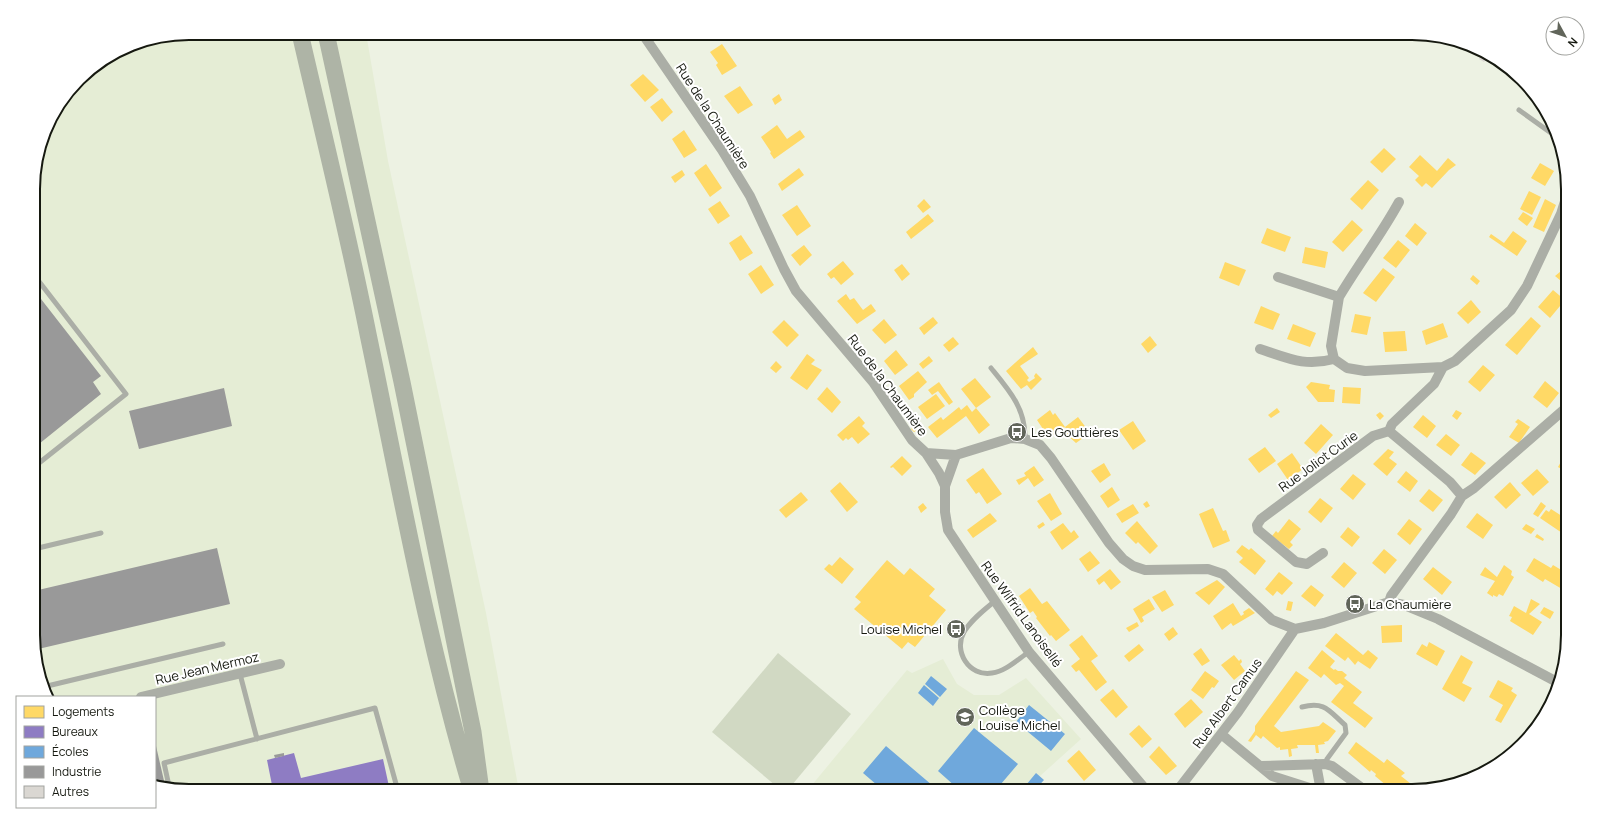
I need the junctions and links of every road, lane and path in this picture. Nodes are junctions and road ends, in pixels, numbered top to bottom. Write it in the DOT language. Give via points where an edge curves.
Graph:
graph roads {
  1 [pos="301,40"];
  2 [pos="328,40"];
  3 [pos="647,40"];
  4 [pos="1519,110"];
  5 [pos="1550,132"];
  6 [pos="1399,202"];
  7 [pos="1561,214"];
  8 [pos="1278,277"];
  9 [pos="40,283"];
  10 [pos="1339,297"];
  11 [pos="1260,349"];
  12 [pos="1334,359"];
  13 [pos="1443,367"];
  14 [pos="991,368"];
  15 [pos="1561,412"];
  16 [pos="1389,431"];
  17 [pos="1025,439"];
  18 [pos="926,453"];
  19 [pos="956,455"];
  20 [pos="40,462"];
  21 [pos="945,486"];
  22 [pos="1462,496"];
  23 [pos="101,533"];
  24 [pos="40,548"];
  25 [pos="1323,553"];
  26 [pos="995,601"];
  27 [pos="1389,602"];
  28 [pos="1295,629"];
  29 [pos="223,644"];
  30 [pos="1030,652"];
  31 [pos="280,664"];
  32 [pos="240,674"];
  33 [pos="1554,680"];
  34 [pos="49,686"];
  35 [pos="145,696"];
  36 [pos="1302,707"];
  37 [pos="1221,734"];
  38 [pos="257,739"];
  39 [pos="1321,764"];
  40 [pos="1261,766"];
  41 [pos="168,783"];
  42 [pos="396,784"];
  43 [pos="470,784"];
  44 [pos="480,784"];
  45 [pos="1141,784"];
  46 [pos="1182,784"];
  47 [pos="1298,784"];
  48 [pos="1320,784"];
  49 [pos="1356,784"];
  1 -- 43 [label="highway" via="368,331 427,612 455,734"];
  2 -- 44 [label="highway" via="410,421 473,732"];
  3 -- 18 [label="street, Rue de la Chaumière" via="722,150 750,196 796,291 873,382 912,440"];
  4 -- 5 [label="lane"];
  6 -- 10 [label="street" via="1384,230"];
  7 -- 13 [label="street" via="1527,286 1511,310 1455,361"];
  8 -- 10 [label="street"];
  9 -- 20 [label="lane" via="126,394"];
  10 -- 12 [label="street" via="1331,346"];
  11 -- 12 [label="street" via="1303,363 1319,363"];
  12 -- 13 [label="street" via="1347,368 1365,371"];
  13 -- 16 [label="street" via="1434,384 1392,424"];
  14 -- 17 [label="lane" via="1014,396 1022,412"];
  15 -- 22 [label="street"];
  16 -- 22 [label="street" via="1450,482"];
  16 -- 25 [label="street, Rue Joliot Curie" via="1373,436 1261,519 1257,525 1258,530 1296,562 1307,564"];
  17 -- 19 [label="street, Rue de la Chaumière" via="1011,438"];
  17 -- 28 [label="street, Rue de la Chaumière" via="1040,445 1051,458 1109,543 1123,559 1145,570 1208,569 1223,574 1272,620"];
  18 -- 19 [label="street, Rue de la Chaumière"];
  18 -- 21 [label="street, Rue Wilfrid Lanoisellé"];
  19 -- 21 [label="street"];
  21 -- 26 [label="street, Rue Wilfrid Lanoisellé" via="948,530"];
  22 -- 27 [label="street"];
  23 -- 24 [label="lane"];
  26 -- 30 [label="street, Rue Wilfrid Lanoisellé"];
  26 -- 30 [label="lane" via="964,632 960,644 962,656 967,664 978,672 990,674 1002,670"];
  27 -- 28 [label="street" via="1324,623"];
  27 -- 33 [label="street" via="1404,604 1438,619"];
  28 -- 37 [label="street, Rue Albert Camus"];
  29 -- 34 [label="lane"];
  30 -- 45 [label="street, Rue Wilfrid Lanoisellé"];
  31 -- 32 [label="street, Rue Jean Mermoz"];
  32 -- 35 [label="street, Rue Jean Mermoz"];
  32 -- 38 [label="lane"];
  36 -- 39 [label="lane" via="1315,704 1324,707 1346,725 1346,734"];
  37 -- 40 [label="street"];
  37 -- 46 [label="street, Rue Albert Camus"];
  38 -- 41 [label="lane" via="164,763"];
  38 -- 42 [label="lane" via="375,708"];
  39 -- 40 [label="street"];
  39 -- 48 [label="street"];
  39 -- 49 [label="street" via="1332,766"];
  40 -- 47 [label="street" via="1272,776"];
}
